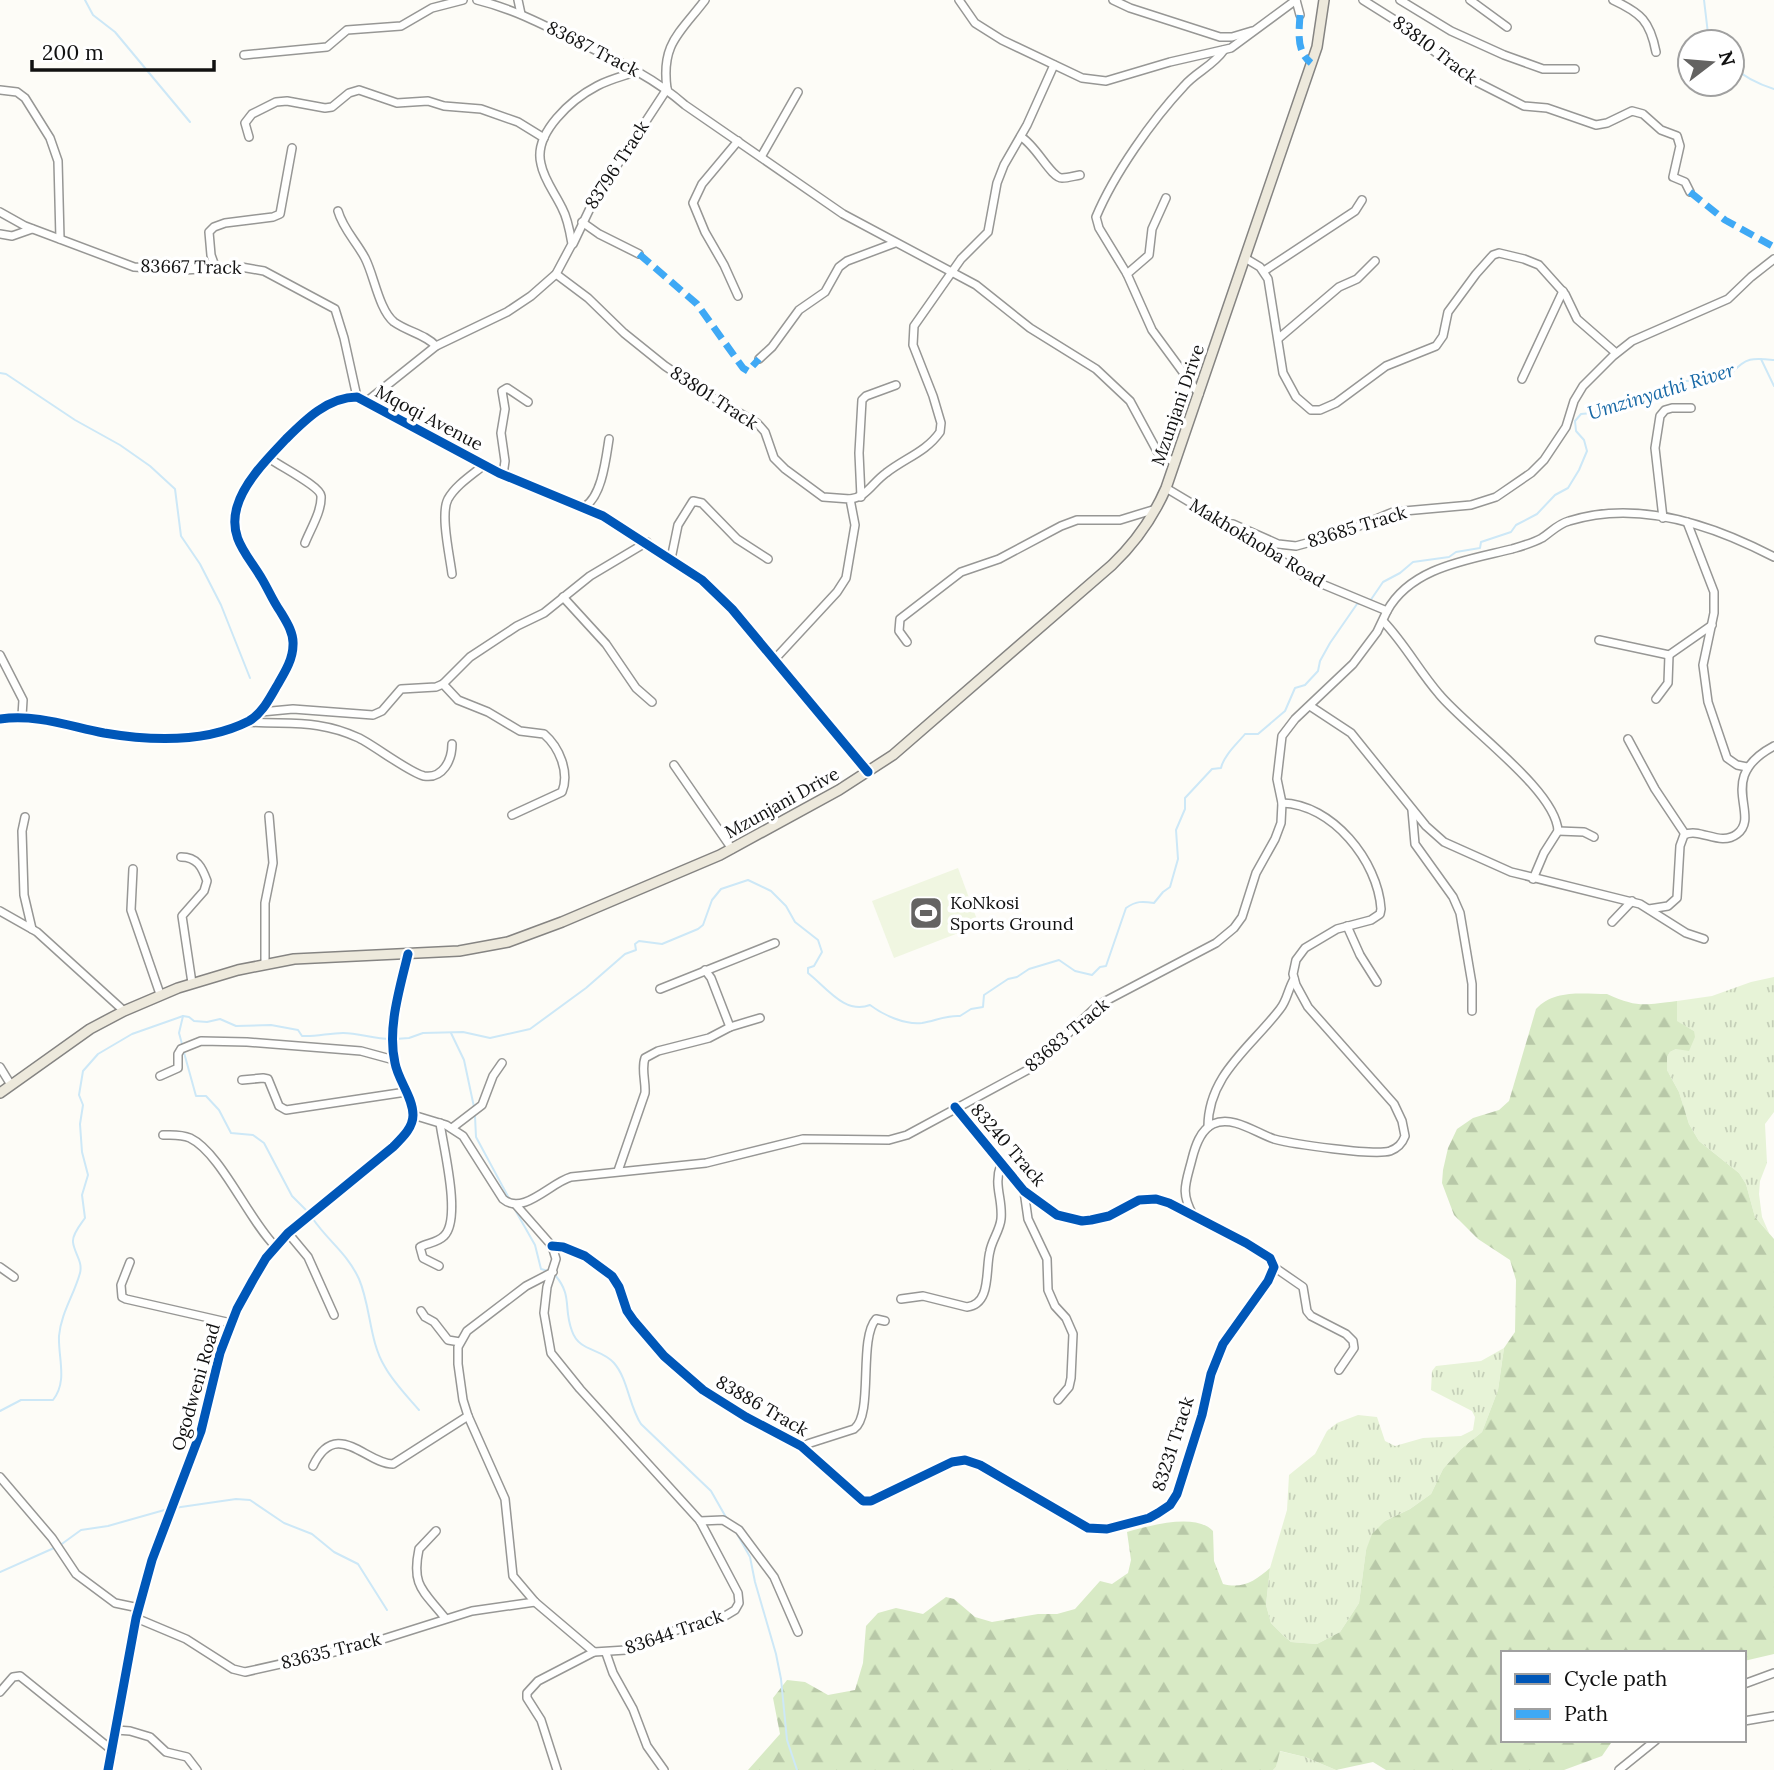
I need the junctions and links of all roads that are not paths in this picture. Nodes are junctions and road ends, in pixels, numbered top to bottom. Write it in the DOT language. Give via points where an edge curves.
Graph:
graph roads {
  1 [pos="463,0"];
  2 [pos="477,0"];
  3 [pos="518,0"];
  4 [pos="705,0"];
  5 [pos="959,0"];
  6 [pos="1113,0"];
  7 [pos="1296,0"];
  8 [pos="1324,0"];
  9 [pos="1363,0"];
  10 [pos="1400,0"];
  11 [pos="1470,0"];
  12 [pos="1612,0"];
  13 [pos="521,14"];
  14 [pos="1300,15"];
  15 [pos="1507,27"];
  16 [pos="1255,30"];
  17 [pos="1224,50"];
  18 [pos="1656,52"];
  19 [pos="244,55"];
  20 [pos="1054,65"];
  21 [pos="1575,69"];
  22 [pos="638,71"];
  23 [pos="667,89"];
  24 [pos="0,90"];
  25 [pos="798,92"];
  26 [pos="248,137"];
  27 [pos="1021,137"];
  28 [pos="544,138"];
  29 [pos="738,141"];
  30 [pos="292,148"];
  31 [pos="761,157"];
  32 [pos="1080,174"];
  33 [pos="1690,192"];
  34 [pos="1166,198"];
  35 [pos="1362,200"];
  36 [pos="338,211"];
  37 [pos="0,212"];
  38 [pos="582,222"];
  39 [pos="32,229"];
  40 [pos="0,234"];
  41 [pos="60,239"];
  42 [pos="895,243"];
  43 [pos="572,244"];
  44 [pos="639,254"];
  45 [pos="1245,258"];
  46 [pos="1774,259"];
  47 [pos="1375,261"];
  48 [pos="216,269"];
  49 [pos="1264,271"];
  50 [pos="953,272"];
  51 [pos="556,274"];
  52 [pos="1127,274"];
  53 [pos="1563,291"];
  54 [pos="738,296"];
  55 [pos="1279,338"];
  56 [pos="436,346"];
  57 [pos="1616,353"];
  58 [pos="759,359"];
  59 [pos="1522,379"];
  60 [pos="896,385"];
  61 [pos="1199,394"];
  62 [pos="357,397"];
  63 [pos="366,401"];
  64 [pos="528,402"];
  65 [pos="1691,408"];
  66 [pos="609,439"];
  67 [pos="269,458"];
  68 [pos="1175,463"];
  69 [pos="484,465"];
  70 [pos="503,475"];
  71 [pos="1166,488"];
  72 [pos="861,497"];
  73 [pos="850,499"];
  74 [pos="584,507"];
  75 [pos="1156,509"];
  76 [pos="1663,517"];
  77 [pos="1221,521"];
  78 [pos="1686,522"];
  79 [pos="647,542"];
  80 [pos="305,543"];
  81 [pos="1774,557"];
  82 [pos="671,559"];
  83 [pos="768,559"];
  84 [pos="452,574"];
  85 [pos="563,597"];
  86 [pos="1387,611"];
  87 [pos="1383,621"];
  88 [pos="1712,625"];
  89 [pos="1599,640"];
  90 [pos="907,642"];
  91 [pos="0,655"];
  92 [pos="1669,655"];
  93 [pos="774,660"];
  94 [pos="443,684"];
  95 [pos="1656,699"];
  96 [pos="652,702"];
  97 [pos="1310,706"];
  98 [pos="261,712"];
  99 [pos="22,716"];
  100 [pos="0,719"];
  101 [pos="247,722"];
  102 [pos="1628,739"];
  103 [pos="452,744"];
  104 [pos="1774,746"];
  105 [pos="674,765"];
  106 [pos="1748,767"];
  107 [pos="868,772"];
  108 [pos="1282,803"];
  109 [pos="1412,809"];
  110 [pos="512,815"];
  111 [pos="269,816"];
  112 [pos="25,817"];
  113 [pos="1558,831"];
  114 [pos="1685,834"];
  115 [pos="1594,837"];
  116 [pos="732,849"];
  117 [pos="181,858"];
  118 [pos="133,869"];
  119 [pos="1533,878"];
  120 [pos="1632,901"];
  121 [pos="1649,909"];
  122 [pos="0,911"];
  123 [pos="1612,922"];
  124 [pos="1347,926"];
  125 [pos="32,929"];
  126 [pos="1704,939"];
  127 [pos="775,943"];
  128 [pos="408,954"];
  129 [pos="265,964"];
  130 [pos="705,970"];
  131 [pos="1294,979"];
  132 [pos="1377,982"];
  133 [pos="192,983"];
  134 [pos="660,989"];
  135 [pos="160,994"];
  136 [pos="124,1011"];
  137 [pos="1472,1011"];
  138 [pos="760,1018"];
  139 [pos="730,1027"];
  140 [pos="394,1060"];
  141 [pos="502,1063"];
  142 [pos="0,1067"];
  143 [pos="160,1076"];
  144 [pos="242,1080"];
  145 [pos="11,1084"];
  146 [pos="406,1092"];
  147 [pos="0,1093"];
  148 [pos="955,1107"];
  149 [pos="413,1115"];
  150 [pos="440,1123"];
  151 [pos="1208,1127"];
  152 [pos="452,1128"];
  153 [pos="163,1135"];
  154 [pos="1001,1164"];
  155 [pos="618,1171"];
  156 [pos="1024,1191"];
  157 [pos="516,1205"];
  158 [pos="1193,1216"];
  159 [pos="288,1233"];
  160 [pos="552,1246"];
  161 [pos="275,1247"];
  162 [pos="130,1262"];
  163 [pos="439,1266"];
  164 [pos="0,1267"];
  165 [pos="1274,1267"];
  166 [pos="553,1272"];
  167 [pos="14,1277"];
  168 [pos="901,1299"];
  169 [pos="421,1311"];
  170 [pos="334,1315"];
  171 [pos="885,1321"];
  172 [pos="231,1323"];
  173 [pos="460,1342"];
  174 [pos="1339,1370"];
  175 [pos="1058,1400"];
  176 [pos="468,1416"];
  177 [pos="801,1446"];
  178 [pos="952,1462"];
  179 [pos="313,1466"];
  180 [pos="0,1477"];
  181 [pos="700,1521"];
  182 [pos="436,1531"];
  183 [pos="535,1602"];
  184 [pos="139,1608"];
  185 [pos="136,1618"];
  186 [pos="445,1618"];
  187 [pos="798,1632"];
  188 [pos="594,1652"];
  189 [pos="606,1653"];
  190 [pos="1774,1672"];
  191 [pos="1746,1683"];
  192 [pos="0,1692"];
  193 [pos="1774,1716"];
  194 [pos="1746,1721"];
  195 [pos="116,1730"];
  196 [pos="1654,1742"];
  197 [pos="113,1751"];
  198 [pos="108,1770"];
  199 [pos="197,1770"];
  200 [pos="557,1770"];
  201 [pos="664,1770"];
  202 [pos="1619,1770"];
  1 -- 19 [label="street" via="432,8 401,26 347,30 327,47"];
  2 -- 13 [label="street, 83687 Track"];
  3 -- 13 [label="street"];
  4 -- 23 [label="street" via="669,48 664,64"];
  5 -- 20 [label="street" via="980,28"];
  6 -- 16 [label="street" via="1220,37"];
  7 -- 14 [label="street"];
  7 -- 16 [label="street"];
  8 -- 45 [label="main road, Mzunjani Drive" via="1317,47"];
  9 -- 33 [label="street, 83810 Track" via="1465,76 1524,106 1547,108 1596,125 1632,111 1643,114 1661,130 1677,136 1680,146 1674,177 1685,182"];
  10 -- 21 [label="street" via="1451,32 1504,55 1543,69"];
  11 -- 15 [label="street"];
  12 -- 18 [label="street" via="1646,22"];
  13 -- 22 [label="street, 83687 Track"];
  16 -- 17 [label="street"];
  17 -- 20 [label="street" via="1106,81 1082,78"];
  17 -- 52 [label="street" via="1161,112 1098,212 1099,228"];
  20 -- 27 [label="street"];
  22 -- 23 [label="street, 83687 Track"];
  22 -- 28 [label="street" via="592,89"];
  23 -- 29 [label="street, 83687 Track"];
  23 -- 38 [label="street, 83796 Track"];
  24 -- 41 [label="street" via="25,98 55,151 60,171"];
  25 -- 31 [label="street"];
  26 -- 28 [label="street" via="245,123 268,105 287,102 325,108 359,90 397,103 428,101 494,113"];
  27 -- 32 [label="street" via="1034,146 1055,175"];
  27 -- 50 [label="street" via="997,183 988,232"];
  28 -- 43 [label="street" via="541,167 565,214"];
  29 -- 31 [label="street, 83687 Track"];
  29 -- 54 [label="street" via="702,184 693,203"];
  30 -- 48 [label="street" via="279,214 225,223 209,232"];
  31 -- 42 [label="street, 83687 Track"];
  34 -- 52 [label="street" via="1152,229 1149,255"];
  35 -- 49 [label="street" via="1355,211"];
  36 -- 56 [label="street" via="365,258 388,314"];
  37 -- 39 [label="street, 83667 Track"];
  38 -- 43 [label="street, 83796 Track"];
  38 -- 44 [label="street"];
  39 -- 40 [label="street" via="12,236"];
  39 -- 41 [label="street, 83667 Track"];
  41 -- 48 [label="street, 83667 Track" via="134,267"];
  42 -- 50 [label="street, 83687 Track"];
  42 -- 58 [label="street" via="838,267 828,288 799,310"];
  43 -- 51 [label="street, 83796 Track"];
  45 -- 49 [label="street"];
  45 -- 61 [label="main road, Mzunjani Drive"];
  46 -- 57 [label="street, 83685 Track" via="1728,299 1637,338"];
  47 -- 55 [label="street"];
  48 -- 62 [label="street, 83667 Track" via="264,271 333,306"];
  49 -- 55 [label="street"];
  50 -- 68 [label="street, 83687 Track" via="1106,377 1130,401 1157,451"];
  50 -- 72 [label="street" via="919,317 913,335 939,415 940,432"];
  51 -- 56 [label="street" via="507,312"];
  51 -- 73 [label="street, 83801 Track" via="665,366 757,423 774,458 785,469 823,497"];
  52 -- 61 [label="street" via="1152,330"];
  53 -- 55 [label="street" via="1535,263 1496,254 1448,312 1438,344 1387,366 1320,410 1307,408 1292,391 1281,367"];
  53 -- 57 [label="street" via="1577,319"];
  53 -- 59 [label="street"];
  56 -- 63 [label="street"];
  57 -- 77 [label="street, 83685 Track" via="1583,386 1566,427 1539,466 1487,501 1393,512 1340,534 1296,545 1278,544"];
  60 -- 72 [label="street" via="862,400"];
  61 -- 68 [label="main road, Mzunjani Drive"];
  62 -- 63 [label="street, Mqoqi Avenue"];
  62 -- 67 [label="street, Mqoqi Avenue" via="342,398 316,412"];
  63 -- 69 [label="street, Mqoqi Avenue"];
  64 -- 70 [label="street" via="509,389 502,391"];
  65 -- 76 [label="street" via="1672,408 1660,416 1655,448"];
  66 -- 74 [label="street" via="603,473 591,502"];
  67 -- 80 [label="street" via="320,492"];
  67 -- 98 [label="street, Mqoqi Avenue" via="241,496 234,523 237,542 294,642 290,661"];
  68 -- 71 [label="main road, Mzunjani Drive"];
  69 -- 70 [label="street, Mqoqi Avenue"];
  69 -- 84 [label="street" via="447,501"];
  70 -- 74 [label="street, Mqoqi Avenue"];
  71 -- 75 [label="main road, Mzunjani Drive"];
  71 -- 77 [label="street, Makhokhoba Road"];
  72 -- 73 [label="street"];
  73 -- 93 [label="street" via="855,526 846,578"];
  74 -- 79 [label="street, Mqoqi Avenue"];
  75 -- 90 [label="street" via="1120,520 1070,522 999,559 961,572 900,620 899,631"];
  75 -- 107 [label="main road, Mzunjani Drive" via="1137,540 1112,565"];
  76 -- 78 [label="street"];
  76 -- 86 [label="street" via="1625,513 1570,520 1527,545 1435,571 1404,589"];
  77 -- 86 [label="street, Makhokhoba Road" via="1305,577"];
  78 -- 81 [label="street"];
  78 -- 88 [label="street" via="1714,592"];
  79 -- 82 [label="street, Mqoqi Avenue"];
  79 -- 85 [label="street"];
  82 -- 83 [label="street" via="678,525 693,501 702,503 737,539"];
  82 -- 93 [label="street, Mqoqi Avenue" via="720,596"];
  85 -- 94 [label="street" via="470,657"];
  85 -- 96 [label="street"];
  86 -- 87 [label="street, 83683 Track"];
  87 -- 97 [label="street, 83683 Track" via="1353,664"];
  87 -- 113 [label="street" via="1447,703 1544,800"];
  88 -- 92 [label="street"];
  88 -- 106 [label="street" via="1703,665 1708,702 1727,758"];
  89 -- 92 [label="street"];
  91 -- 99 [label="street" via="23,700"];
  92 -- 95 [label="street" via="1668,683"];
  93 -- 107 [label="street, Mqoqi Avenue"];
  94 -- 98 [label="street" via="401,689 383,711 373,715 293,709"];
  94 -- 110 [label="street" via="458,700 520,731 544,734 559,754 565,772 562,792"];
  97 -- 108 [label="street, 83683 Track" via="1282,736 1277,779"];
  97 -- 109 [label="street" via="1351,733"];
  98 -- 101 [label="street, Mqoqi Avenue"];
  99 -- 100 [label="street, Mqoqi Avenue"];
  99 -- 101 [label="street, Mqoqi Avenue" via="161,739 201,736"];
  101 -- 103 [label="street" via="312,723 341,730 426,776 444,769"];
  102 -- 114 [label="street"];
  104 -- 106 [label="street"];
  105 -- 116 [label="street"];
  106 -- 114 [label="street" via="1742,782 1744,823 1737,834 1716,838"];
  107 -- 116 [label="main road, Mzunjani Drive"];
  108 -- 124 [label="street" via="1315,810 1362,855 1381,911 1368,922"];
  108 -- 148 [label="street, 83683 Track" via="1275,839 1256,873 1242,917 1227,934 1098,1005 1033,1066"];
  109 -- 119 [label="street" via="1444,842"];
  109 -- 137 [label="street" via="1415,844 1460,913"];
  111 -- 129 [label="street" via="273,863 265,903"];
  112 -- 125 [label="street" via="24,895"];
  113 -- 115 [label="street"];
  113 -- 119 [label="street"];
  114 -- 121 [label="street" via="1677,898 1668,906"];
  116 -- 128 [label="main road, Mzunjani Drive" via="529,935 459,951"];
  117 -- 133 [label="street" via="198,863 206,881 182,921"];
  118 -- 135 [label="street" via="131,910"];
  119 -- 120 [label="street"];
  120 -- 121 [label="street"];
  120 -- 123 [label="street"];
  121 -- 126 [label="street"];
  122 -- 125 [label="street"];
  124 -- 131 [label="street" via="1301,952 1294,963"];
  124 -- 132 [label="street"];
  125 -- 136 [label="street"];
  127 -- 130 [label="street"];
  128 -- 129 [label="main road, Mzunjani Drive"];
  128 -- 140 [label="street" via="395,1022"];
  129 -- 133 [label="main road, Mzunjani Drive"];
  130 -- 134 [label="street"];
  130 -- 139 [label="street"];
  131 -- 151 [label="street" via="1280,1009 1218,1083 1210,1102"];
  131 -- 151 [label="street" via="1308,1007 1394,1104 1404,1140 1394,1149 1376,1152 1304,1146 1231,1122"];
  133 -- 135 [label="main road, Mzunjani Drive"];
  135 -- 136 [label="main road, Mzunjani Drive"];
  136 -- 145 [label="main road, Mzunjani Drive"];
  138 -- 139 [label="street"];
  139 -- 155 [label="street" via="645,1058 645,1094"];
  140 -- 143 [label="street" via="361,1051 201,1041 183,1048 178,1068"];
  140 -- 146 [label="street"];
  141 -- 152 [label="street" via="482,1105"];
  142 -- 145 [label="street"];
  144 -- 146 [label="street" via="268,1079 279,1106 286,1110"];
  145 -- 147 [label="main road, Mzunjani Drive"];
  146 -- 149 [label="street"];
  148 -- 154 [label="street, 83240 Track"];
  148 -- 155 [label="street, 83683 Track" via="894,1139 803,1139 706,1163"];
  149 -- 150 [label="street"];
  149 -- 159 [label="street, Ogodweni Road" via="403,1137"];
  150 -- 152 [label="street"];
  150 -- 163 [label="street" via="451,1184 449,1227 443,1238 420,1247 424,1258"];
  151 -- 158 [label="street" via="1196,1146 1184,1190"];
  152 -- 157 [label="street" via="468,1143 503,1199"];
  153 -- 161 [label="street" via="199,1143"];
  154 -- 156 [label="street, 83240 Track"];
  154 -- 168 [label="street" via="997,1184 1000,1224 990,1247 980,1301 967,1307 923,1296"];
  155 -- 157 [label="street, 83683 Track" via="560,1180"];
  156 -- 158 [label="street, 83240 Track" via="1051,1212 1082,1221 1109,1216 1152,1198"];
  156 -- 175 [label="street" via="1028,1219 1047,1259 1048,1290 1073,1334 1069,1387"];
  157 -- 160 [label="street"];
  158 -- 165 [label="street" via="1266,1255"];
  159 -- 161 [label="street, Ogodweni Road"];
  159 -- 170 [label="street" via="308,1257"];
  160 -- 166 [label="street, 83644 Track"];
  160 -- 177 [label="street, 83886 Track" via="585,1256 612,1276 634,1321 664,1356 704,1390"];
  161 -- 172 [label="street, Ogodweni Road"];
  162 -- 172 [label="street" via="121,1285 122,1297"];
  164 -- 167 [label="street"];
  165 -- 174 [label="street" via="1303,1287 1311,1316 1353,1341 1354,1348"];
  165 -- 178 [label="street, 83231 Track" via="1223,1344 1177,1494 1158,1513 1107,1529 1088,1528 980,1465"];
  166 -- 173 [label="street" via="494,1309"];
  166 -- 181 [label="street, 83644 Track" via="544,1313 551,1353"];
  169 -- 173 [label="street" via="448,1340"];
  171 -- 177 [label="street" via="877,1318 871,1325 860,1423"];
  172 -- 184 [label="street, Ogodweni Road" via="198,1440"];
  173 -- 176 [label="street" via="458,1364"];
  176 -- 179 [label="street" via="393,1464 355,1446 338,1445 326,1449"];
  176 -- 183 [label="street" via="505,1499 513,1576"];
  177 -- 178 [label="street, 83886 Track" via="863,1501"];
  180 -- 184 [label="street" via="76,1574 115,1602"];
  181 -- 187 [label="street" via="723,1520 739,1530 774,1577"];
  181 -- 189 [label="street, 83644 Track" via="736,1587 737,1607 724,1616"];
  182 -- 186 [label="street" via="419,1549 418,1581"];
  183 -- 186 [label="street, 83635 Track"];
  183 -- 188 [label="street"];
  184 -- 185 [label="street, Ogodweni Road"];
  185 -- 186 [label="street, 83635 Track" via="245,1672 361,1646"];
  185 -- 195 [label="street, Ogodweni Road"];
  188 -- 189 [label="street, 83644 Track"];
  188 -- 200 [label="street" via="538,1681 527,1693"];
  189 -- 201 [label="street" via="647,1746"];
  190 -- 191 [label="street"];
  192 -- 197 [label="street" via="13,1677 20,1676"];
  193 -- 194 [label="street"];
  195 -- 197 [label="street, Ogodweni Road"];
  195 -- 199 [label="street" via="150,1737 166,1752 187,1757"];
  196 -- 202 [label="street"];
  197 -- 198 [label="street, Ogodweni Road"];
}
